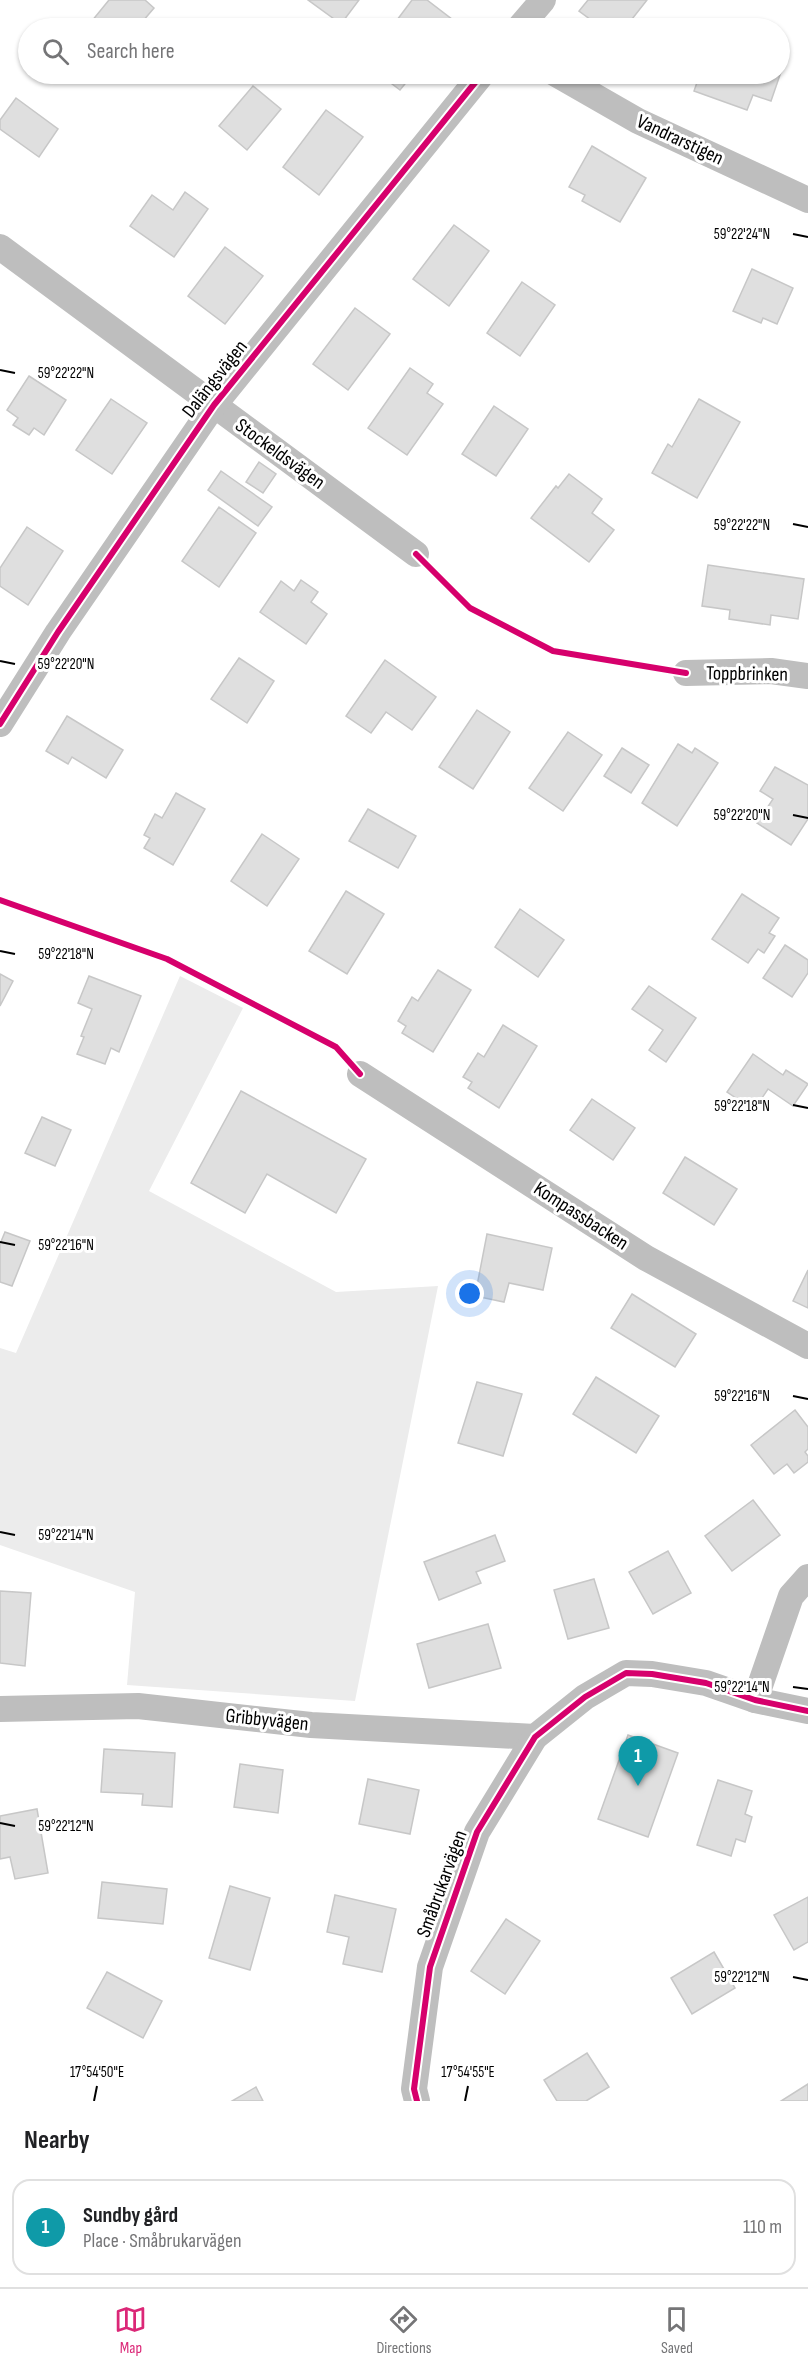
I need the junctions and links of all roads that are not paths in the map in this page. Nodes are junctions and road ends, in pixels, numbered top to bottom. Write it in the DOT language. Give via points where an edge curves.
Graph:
graph roads {
  1 [pos="543,0"];
  2 [pos="528,18"];
  3 [pos="474,84"];
  4 [pos="573,84"];
  5 [pos="808,201"];
  6 [pos="0,246"];
  7 [pos="214,405"];
  8 [pos="416,554"];
  9 [pos="686,673"];
  10 [pos="808,676"];
  11 [pos="0,724"];
  12 [pos="360,1074"];
  13 [pos="808,1346"];
  14 [pos="808,1577"];
  15 [pos="755,1700"];
  16 [pos="0,1709"];
  17 [pos="808,1711"];
  18 [pos="535,1737"];
  19 [pos="417,2101"];
  1 -- 2 [label="street"];
  3 -- 7 [label="street, Dalängsvägen"];
  4 -- 5 [label="street, Vandrarstigen" via="638,121"];
  6 -- 7 [label="street, Stockeldsvägen"];
  7 -- 8 [label="street, Stockeldsvägen"];
  7 -- 11 [label="street, Dalängsvägen" via="58,632"];
  9 -- 10 [label="street, Toppbrinken" via="771,671"];
  12 -- 13 [label="street, Kompassbacken" via="646,1258"];
  14 -- 15 [label="street" via="791,1596"];
  15 -- 17 [label="street, Småbrukarvägen"];
  15 -- 18 [label="street, Småbrukarvägen" via="706,1683 626,1672 585,1697"];
  16 -- 18 [label="street, Gribbyvägen" via="138,1706 311,1725"];
  18 -- 19 [label="street, Småbrukarvägen" via="477,1832 430,1967 414,2089"];
}
